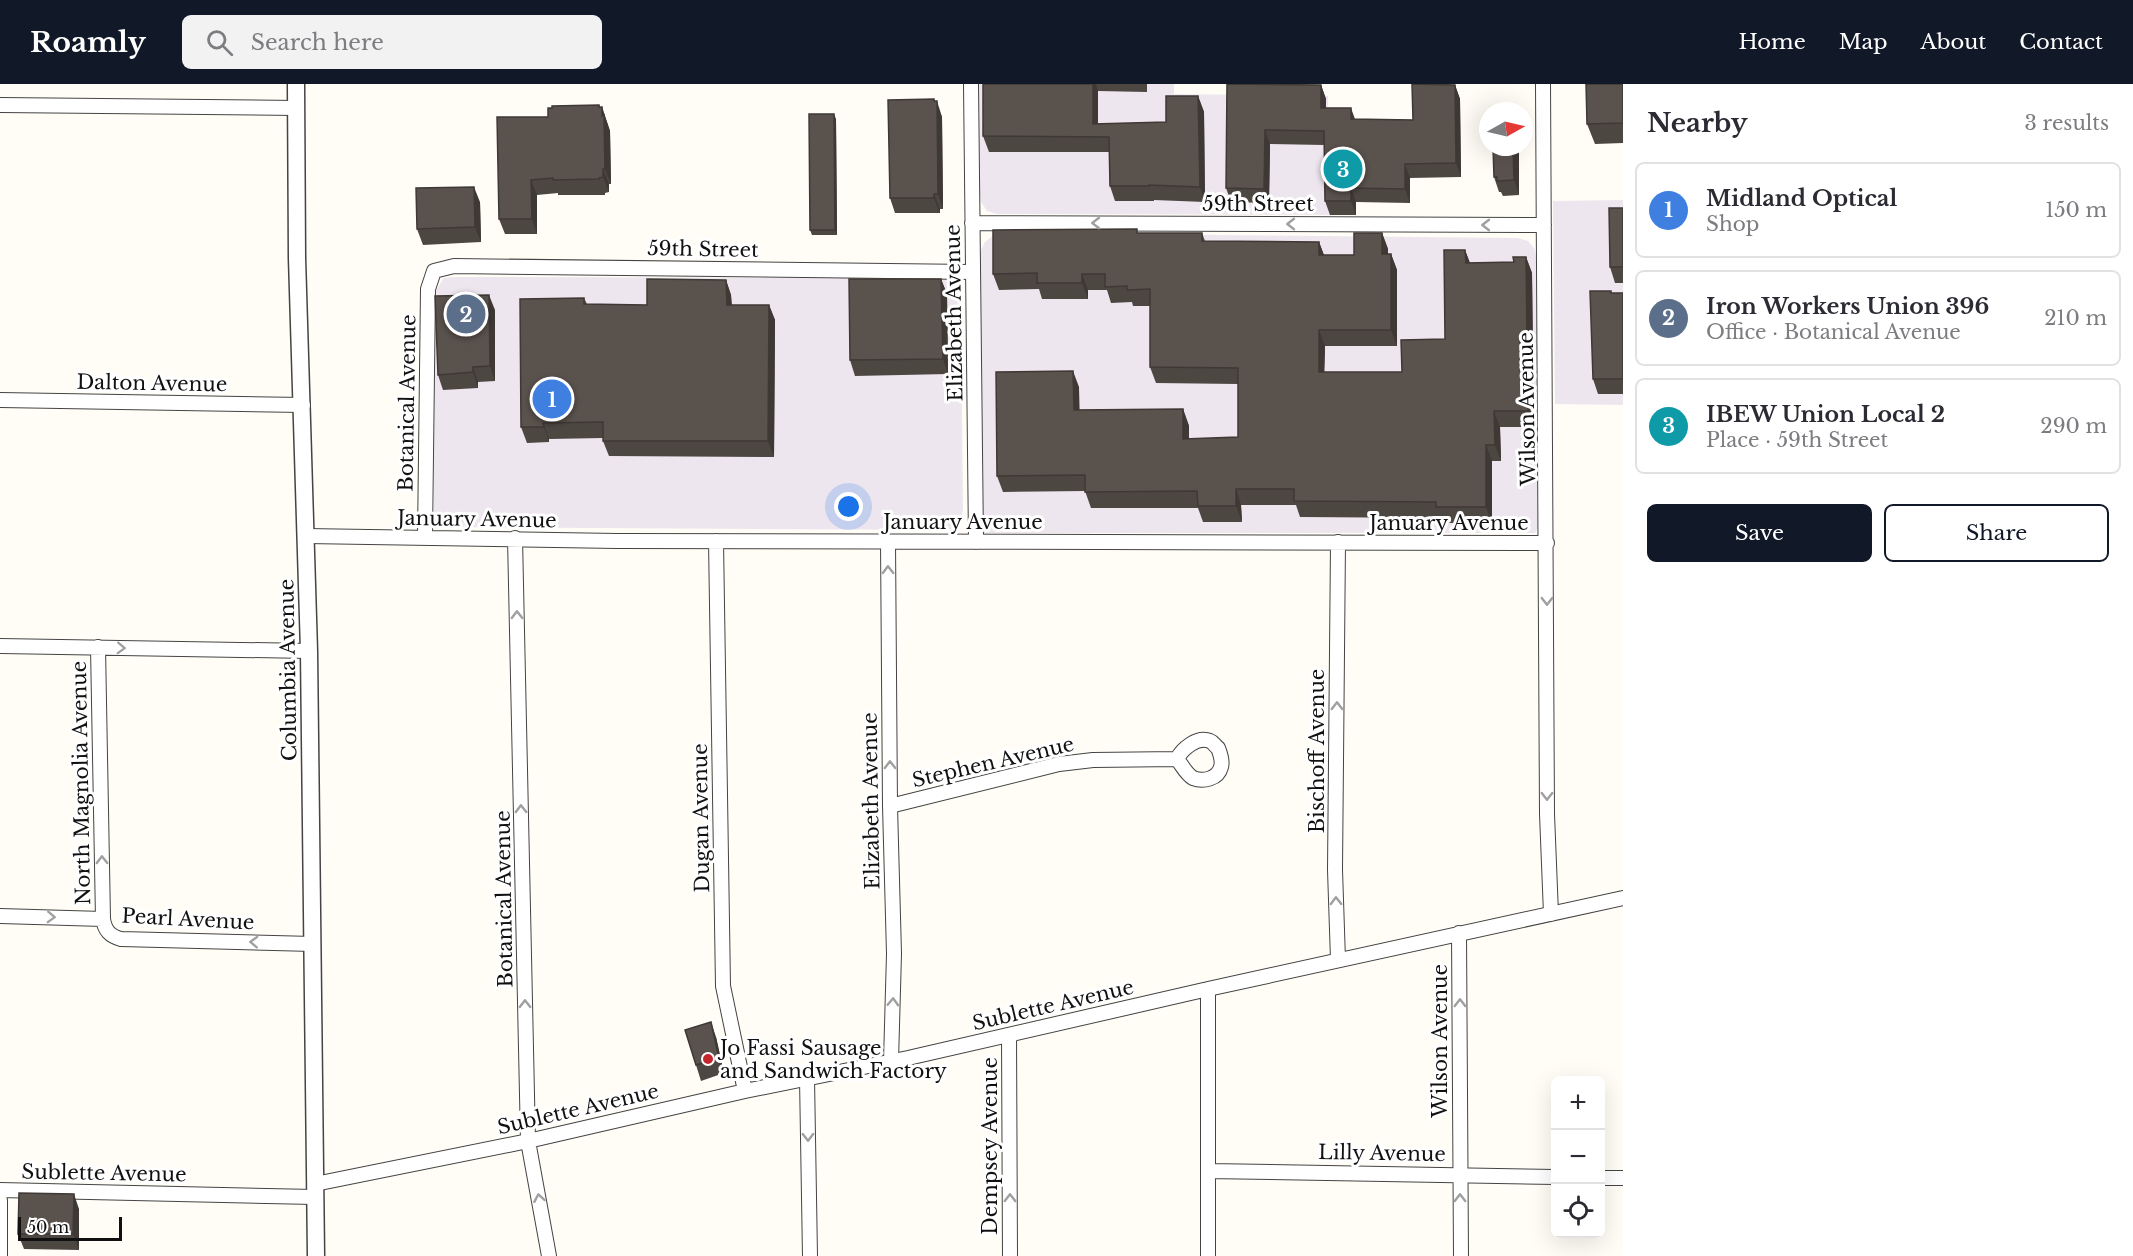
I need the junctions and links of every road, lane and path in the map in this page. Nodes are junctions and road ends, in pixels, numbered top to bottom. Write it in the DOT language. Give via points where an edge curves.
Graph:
graph roads {
  1 [pos="296,84"];
  2 [pos="970,84"];
  3 [pos="1543,84"];
  4 [pos="0,105"];
  5 [pos="296,108"];
  6 [pos="972,223"];
  7 [pos="1544,225"];
  8 [pos="434,270"];
  9 [pos="972,272"];
  10 [pos="0,400"];
  11 [pos="303,405"];
  12 [pos="306,536"];
  13 [pos="425,538"];
  14 [pos="515,538"];
  15 [pos="716,541"];
  16 [pos="888,542"];
  17 [pos="976,542"];
  18 [pos="1338,542"];
  19 [pos="1547,543"];
  20 [pos="0,646"];
  21 [pos="98,647"];
  22 [pos="309,651"];
  23 [pos="1177,759"];
  24 [pos="890,806"];
  25 [pos="1623,898"];
  26 [pos="1551,914"];
  27 [pos="0,915"];
  28 [pos="103,919"];
  29 [pos="1459,933"];
  30 [pos="313,944"];
  31 [pos="1338,960"];
  32 [pos="1208,988"];
  33 [pos="1008,1035"];
  34 [pos="891,1061"];
  35 [pos="807,1078"];
  36 [pos="745,1091"];
  37 [pos="528,1141"];
  38 [pos="1209,1171"];
  39 [pos="1460,1174"];
  40 [pos="1551,1177"];
  41 [pos="1605,1178"];
  42 [pos="1623,1178"];
  43 [pos="0,1190"];
  44 [pos="315,1191"];
  45 [pos="0,1200"];
  46 [pos="0,1256"];
  47 [pos="316,1256"];
  48 [pos="549,1256"];
  49 [pos="810,1256"];
  50 [pos="1010,1256"];
  51 [pos="1209,1256"];
  52 [pos="1461,1256"];
  1 -- 5 [label="street, Columbia Avenue"];
  2 -- 6 [label="street, Elizabeth Avenue"];
  3 -- 7 [label="street, Wilson Avenue"];
  4 -- 5 [label="street"];
  5 -- 11 [label="street, Columbia Avenue"];
  7 -- 6 [label="street, 59th Street, one-way"];
  6 -- 9 [label="street, Elizabeth Avenue"];
  7 -- 19 [label="street, Wilson Avenue"];
  8 -- 9 [label="street, 59th Street" via="454,266"];
  8 -- 13 [label="street, Botanical Avenue" via="428,289"];
  9 -- 17 [label="street, Elizabeth Avenue"];
  10 -- 11 [label="street, Dalton Avenue"];
  11 -- 12 [label="street, Columbia Avenue"];
  12 -- 13 [label="street, January Avenue"];
  12 -- 22 [label="street, Columbia Avenue"];
  13 -- 14 [label="street, January Avenue"];
  14 -- 15 [label="street, January Avenue"];
  37 -- 14 [label="street, Botanical Avenue, one-way"];
  15 -- 16 [label="street, January Avenue"];
  15 -- 36 [label="street, Dugan Avenue" via="723,986"];
  16 -- 17 [label="street, January Avenue"];
  24 -- 16 [label="street, Elizabeth Avenue, one-way"];
  17 -- 18 [label="street, January Avenue"];
  18 -- 19 [label="street, January Avenue"];
  31 -- 18 [label="street, Bischoff Avenue, one-way"];
  19 -- 26 [label="street, Wilson Avenue, one-way"];
  20 -- 21 [label="street"];
  21 -- 22 [label="street, one-way"];
  28 -- 21 [label="street, North Magnolia Avenue, one-way"];
  22 -- 30 [label="street, Columbia Avenue"];
  23 -- 24 [label="street, Stephen Avenue" via="1093,759 1059,764"];
  34 -- 24 [label="street, Elizabeth Avenue, one-way" via="894,954"];
  25 -- 26 [label="street, Sublette Avenue"];
  26 -- 29 [label="street, Sublette Avenue"];
  27 -- 28 [label="street, Pearl Avenue, one-way"];
  30 -- 28 [label="street, Pearl Avenue, one-way" via="122,939 112,936"];
  29 -- 31 [label="street, Sublette Avenue"];
  39 -- 29 [label="street, Wilson Avenue, one-way"];
  30 -- 44 [label="street, Columbia Avenue"];
  31 -- 32 [label="street, Sublette Avenue"];
  32 -- 33 [label="street, Sublette Avenue"];
  32 -- 38 [label="street"];
  33 -- 34 [label="street, Sublette Avenue"];
  50 -- 33 [label="street, Dempsey Avenue, one-way"];
  34 -- 35 [label="street, Sublette Avenue"];
  35 -- 36 [label="street, Sublette Avenue"];
  35 -- 49 [label="street, one-way"];
  36 -- 37 [label="street, Sublette Avenue"];
  37 -- 44 [label="street, Sublette Avenue"];
  48 -- 37 [label="street, Botanical Avenue, one-way"];
  38 -- 39 [label="street, Lilly Avenue"];
  38 -- 51 [label="street"];
  39 -- 40 [label="street, Lilly Avenue"];
  52 -- 39 [label="street, Wilson Avenue, one-way"];
  41 -- 42 [label="street"];
  43 -- 44 [label="street, Sublette Avenue"];
  44 -- 47 [label="street, Columbia Avenue"];
  45 -- 46 [label="street"];
}
